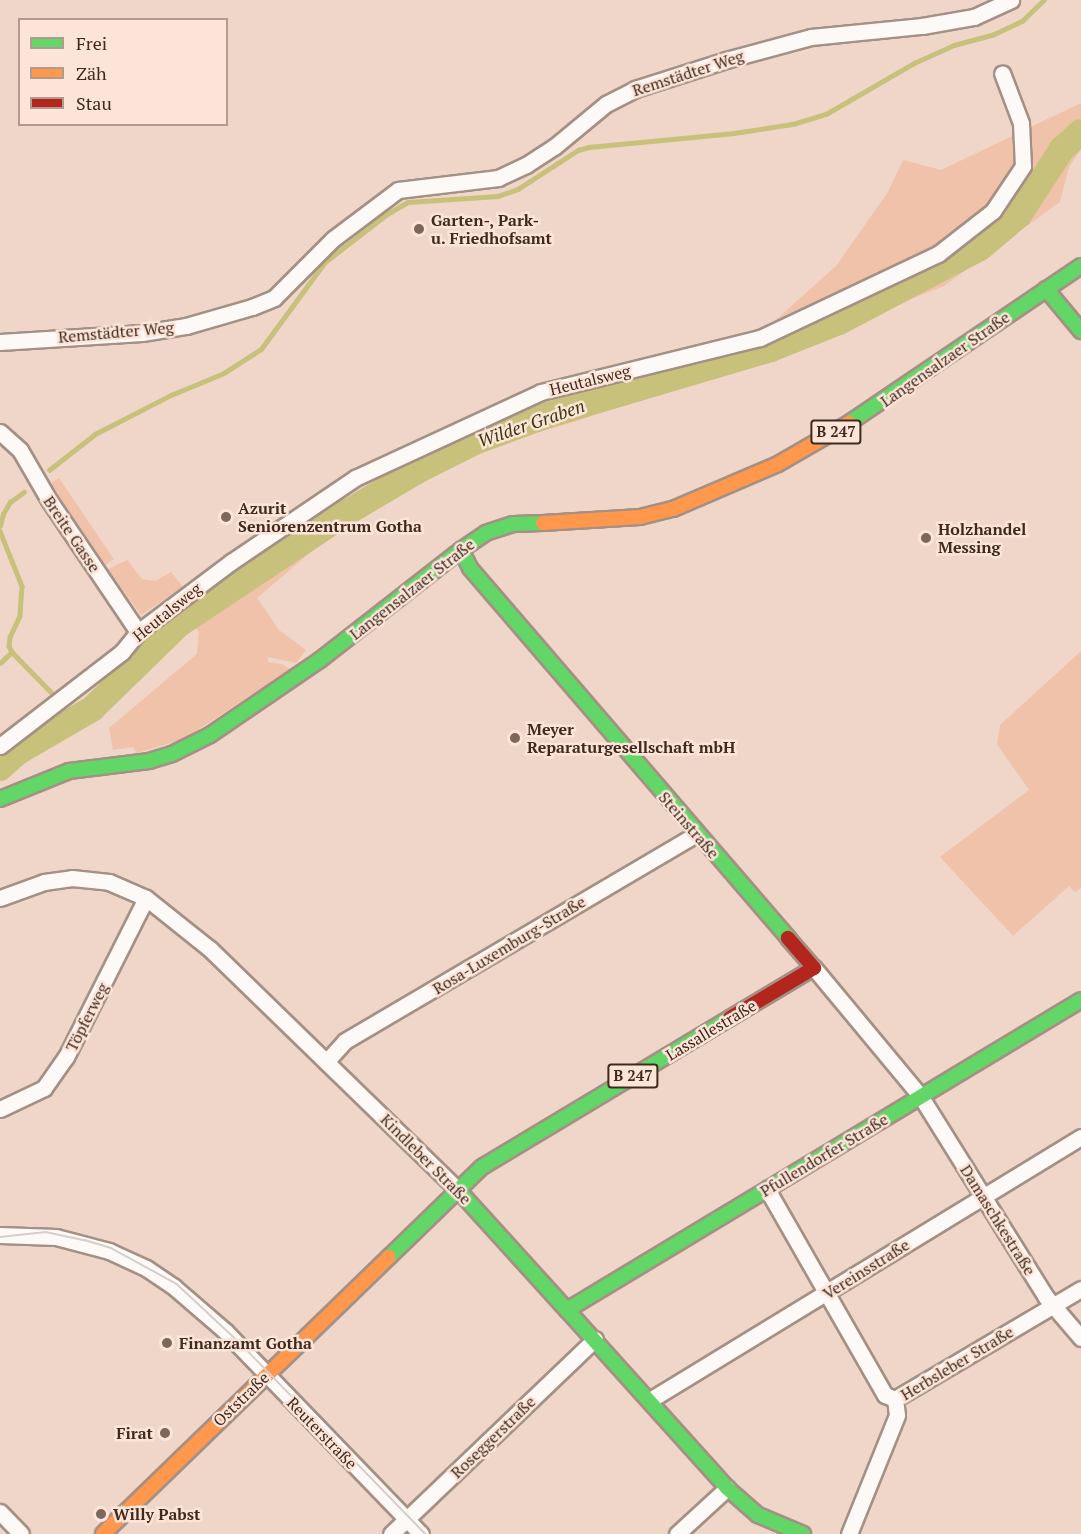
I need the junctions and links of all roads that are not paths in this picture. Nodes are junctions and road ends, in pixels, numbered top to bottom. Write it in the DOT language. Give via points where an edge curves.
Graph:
graph roads {
  1 [pos="1011,0"];
  2 [pos="1002,73"];
  3 [pos="1081,266"];
  4 [pos="1046,289"];
  5 [pos="1081,331"];
  6 [pos="0,342"];
  7 [pos="4,434"];
  8 [pos="461,550"];
  9 [pos="138,632"];
  10 [pos="0,746"];
  11 [pos="0,799"];
  12 [pos="697,834"];
  13 [pos="0,898"];
  14 [pos="146,898"];
  15 [pos="814,968"];
  16 [pos="1081,1000"];
  17 [pos="326,1062"];
  18 [pos="921,1097"];
  19 [pos="0,1109"];
  20 [pos="1081,1137"];
  21 [pos="767,1189"];
  22 [pos="458,1190"];
  23 [pos="982,1198"];
  24 [pos="0,1235"];
  25 [pos="1081,1289"];
  26 [pos="826,1294"];
  27 [pos="1053,1306"];
  28 [pos="567,1310"];
  29 [pos="1081,1338"];
  30 [pos="595,1339"];
  31 [pos="265,1375"];
  32 [pos="895,1399"];
  33 [pos="650,1400"];
  34 [pos="727,1488"];
  35 [pos="0,1512"];
  36 [pos="407,1520"];
  37 [pos="21,1534"];
  38 [pos="103,1534"];
  39 [pos="391,1534"];
  40 [pos="421,1534"];
  41 [pos="677,1534"];
  42 [pos="803,1534"];
  43 [pos="849,1534"];
  1 -- 6 [label="street, Remstädter Weg" via="974,17 811,37 726,60 626,94 606,104 554,147 498,178 398,190 333,239 274,298 252,307 186,326 142,333"];
  2 -- 9 [label="street, Heutalsweg" via="1021,123 1023,166 993,211 938,254 760,338 541,392 355,477"];
  3 -- 4 [label="main road, Langensalzaer Straße / B 247"];
  4 -- 5 [label="main road"];
  4 -- 8 [label="main road, Langensalzaer Straße / B 247" via="817,443 697,500 640,517 513,524 486,533"];
  7 -- 9 [label="street, Breite Gasse" via="20,450"];
  8 -- 11 [label="main road, Langensalzaer Straße" via="320,660 210,735 172,754 149,761 69,771"];
  8 -- 12 [label="main road, Steinstraße" via="470,568"];
  9 -- 10 [label="street, Heutalsweg" via="122,652"];
  12 -- 15 [label="main road, Steinstraße"];
  12 -- 17 [label="street, Rosa-Luxemburg-Straße" via="345,1041"];
  13 -- 14 [label="street, Kindleber Straße" via="44,882 72,878 109,882"];
  14 -- 17 [label="street, Kindleber Straße" via="210,949"];
  14 -- 19 [label="street, Töpferweg" via="66,1058 44,1088"];
  15 -- 18 [label="street, Steinstraße"];
  15 -- 22 [label="main road, Lassallestraße / B 247" via="482,1167"];
  16 -- 18 [label="main road, Pfullendorfer Straße"];
  17 -- 22 [label="street, Kindleber Straße"];
  18 -- 21 [label="main road, Pfullendorfer Straße"];
  18 -- 23 [label="street, Damaschkestraße"];
  20 -- 23 [label="street, Vereinsstraße"];
  21 -- 26 [label="street"];
  21 -- 28 [label="main road, Pfullendorfer Straße"];
  22 -- 28 [label="main road, Kindleber Straße"];
  22 -- 31 [label="main road, Oststraße / B 247"];
  23 -- 26 [label="street, Vereinsstraße"];
  23 -- 27 [label="street, Damaschkestraße"];
  24 -- 31 [label="street, Reuterstraße" via="56,1237 109,1251 146,1268 201,1308"];
  25 -- 27 [label="street, Herbsleber Straße"];
  26 -- 32 [label="street" via="885,1395"];
  26 -- 33 [label="street, Vereinsstraße"];
  27 -- 29 [label="street, Damaschkestraße"];
  27 -- 32 [label="street, Herbsleber Straße"];
  28 -- 30 [label="main road, Kindleber Straße"];
  30 -- 33 [label="main road, Kindleber Straße"];
  30 -- 36 [label="street, Roseggerstraße"];
  31 -- 36 [label="street, Reuterstraße"];
  31 -- 38 [label="main road, Oststraße / B 247"];
  32 -- 43 [label="street, Herbsleber Straße" via="897,1415"];
  33 -- 34 [label="main road, Kindleber Straße"];
  34 -- 41 [label="street"];
  34 -- 42 [label="main road, Kindleber Straße" via="758,1515"];
  35 -- 37 [label="street"];
  36 -- 39 [label="street, Roseggerstraße"];
  36 -- 40 [label="street, Reuterstraße"];
}
